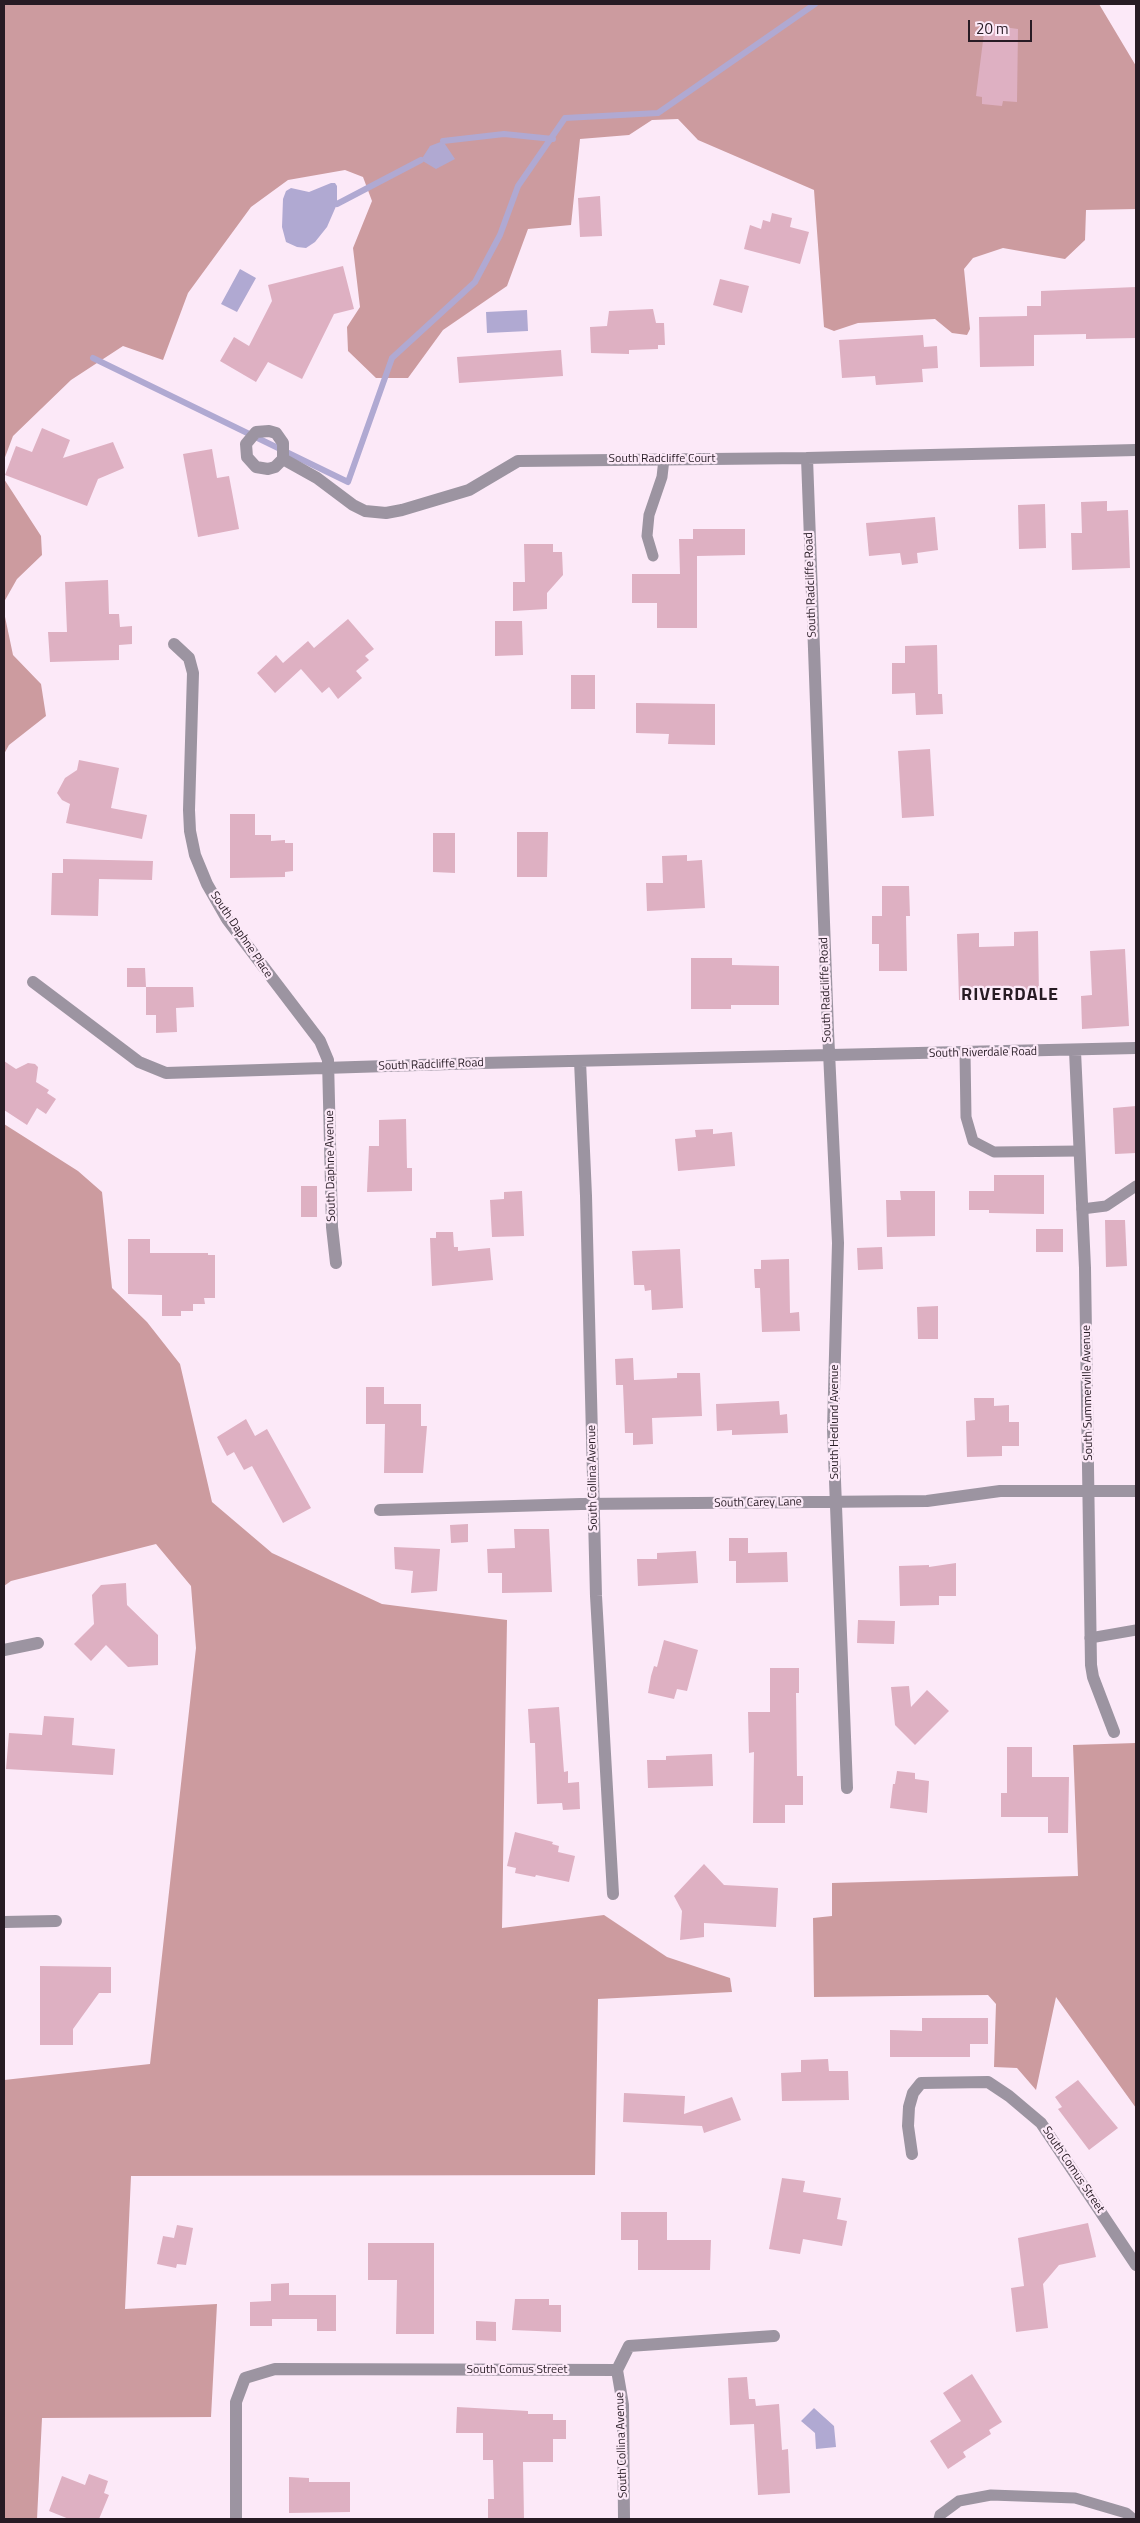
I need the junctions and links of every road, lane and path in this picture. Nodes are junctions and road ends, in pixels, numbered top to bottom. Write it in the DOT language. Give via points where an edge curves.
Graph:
graph roads {
  1 [pos="1136,450"];
  2 [pos="283,458"];
  3 [pos="807,458"];
  4 [pos="664,459"];
  5 [pos="653,556"];
  6 [pos="174,644"];
  7 [pos="33,982"];
  8 [pos="1136,1048"];
  9 [pos="1075,1051"];
  10 [pos="965,1053"];
  11 [pos="829,1056"];
  12 [pos="580,1061"];
  13 [pos="328,1069"];
  14 [pos="1079,1151"];
  15 [pos="1136,1186"];
  16 [pos="1082,1210"];
  17 [pos="336,1263"];
  18 [pos="1088,1491"];
  19 [pos="1136,1491"];
  20 [pos="836,1502"];
  21 [pos="594,1504"];
  22 [pos="380,1510"];
  23 [pos="1136,1630"];
  24 [pos="1090,1638"];
  25 [pos="38,1643"];
  26 [pos="4,1650"];
  27 [pos="1114,1732"];
  28 [pos="847,1788"];
  29 [pos="613,1894"];
  30 [pos="56,1921"];
  31 [pos="4,1922"];
  32 [pos="912,2154"];
  33 [pos="1136,2265"];
  34 [pos="774,2336"];
  35 [pos="617,2370"];
  36 [pos="236,2519"];
  37 [pos="624,2519"];
  38 [pos="939,2519"];
  39 [pos="1134,2519"];
  1 -- 3 [label="street"];
  2 -- 4 [label="street, South Radcliffe Court" via="353,505 365,511 386,513 469,490 518,461"];
  3 -- 4 [label="street, South Radcliffe Court"];
  3 -- 11 [label="street, South Radcliffe Road"];
  4 -- 5 [label="lane" via="662,477 649,515 647,536"];
  6 -- 13 [label="street, South Daphne Place" via="190,658 194,673 190,831 198,862 227,919 320,1041 326,1052"];
  7 -- 13 [label="street, South Radcliffe Road" via="139,1062 166,1073"];
  8 -- 9 [label="street, South Riverdale Road"];
  9 -- 10 [label="street, South Riverdale Road"];
  9 -- 14 [label="street, South Summerville Avenue"];
  10 -- 11 [label="street, South Riverdale Road"];
  10 -- 14 [label="lane" via="966,1116 973,1141 994,1152"];
  11 -- 12 [label="street, South Radcliffe Road"];
  11 -- 20 [label="street, South Hedlund Avenue" via="838,1243 833,1393"];
  12 -- 13 [label="street, South Radcliffe Road"];
  12 -- 21 [label="street, South Collina Avenue"];
  13 -- 17 [label="street, South Daphne Avenue" via="332,1227"];
  14 -- 16 [label="street, South Summerville Avenue"];
  15 -- 16 [label="lane" via="1106,1206"];
  16 -- 18 [label="street, South Summerville Avenue"];
  18 -- 19 [label="street, South Carey Lane"];
  18 -- 20 [label="street, South Carey Lane" via="1000,1492 928,1501"];
  18 -- 24 [label="street, South Summerville Avenue"];
  20 -- 21 [label="street, South Carey Lane"];
  20 -- 28 [label="street, South Hedlund Avenue"];
  21 -- 22 [label="street, South Carey Lane"];
  21 -- 29 [label="street, South Collina Avenue"];
  23 -- 24 [label="lane"];
  24 -- 27 [label="street, South Summerville Avenue" via="1093,1677"];
  25 -- 26 [label="street"];
  30 -- 31 [label="street"];
  32 -- 33 [label="street, South Comus Street" via="909,2107 921,2083 988,2082 1041,2123"];
  34 -- 35 [label="street" via="629,2346"];
  35 -- 36 [label="street, South Comus Street" via="275,2369 245,2378 236,2402"];
  35 -- 37 [label="street, South Collina Avenue" via="623,2404"];
  38 -- 39 [label="lane" via="959,2501 991,2495 1074,2498 1126,2513"];
}
